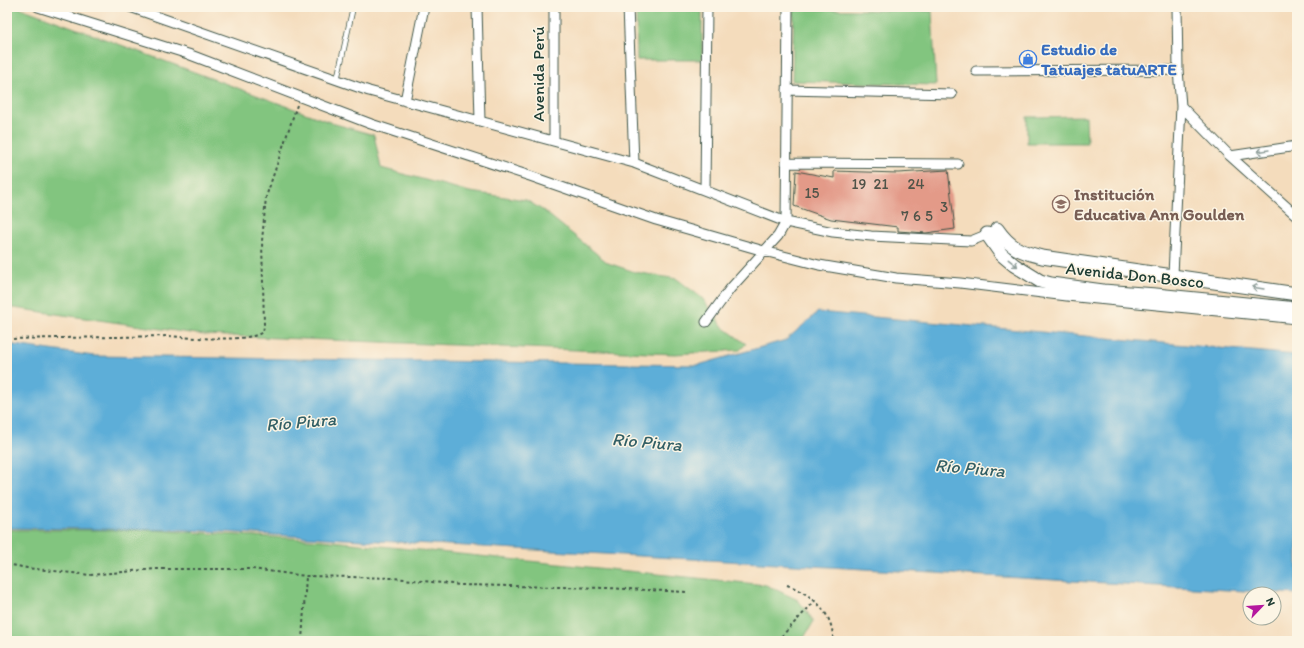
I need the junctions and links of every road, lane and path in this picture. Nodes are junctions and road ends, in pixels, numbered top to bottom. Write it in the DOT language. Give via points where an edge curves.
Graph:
graph roads {
  1 [pos="38,7"];
  2 [pos="130,7"];
  3 [pos="353,7"];
  4 [pos="424,7"];
  5 [pos="477,7"];
  6 [pos="554,7"];
  7 [pos="628,7"];
  8 [pos="707,7"];
  9 [pos="788,7"];
  10 [pos="1177,7"];
  11 [pos="976,70"];
  12 [pos="1178,70"];
  13 [pos="337,80"];
  14 [pos="787,90"];
  15 [pos="952,94"];
  16 [pos="299,97"];
  17 [pos="405,101"];
  18 [pos="1181,106"];
  19 [pos="480,121"];
  20 [pos="554,141"];
  21 [pos="1297,146"];
  22 [pos="1230,156"];
  23 [pos="634,163"];
  24 [pos="786,163"];
  25 [pos="958,164"];
  26 [pos="705,190"];
  27 [pos="1297,216"];
  28 [pos="786,222"];
  29 [pos="992,232"];
  30 [pos="764,251"];
  31 [pos="1173,275"];
  32 [pos="1297,294"];
  33 [pos="1297,309"];
  34 [pos="1297,319"];
  35 [pos="706,322"];
  36 [pos="7,339"];
  37 [pos="7,564"];
  38 [pos="306,576"];
  39 [pos="787,585"];
  40 [pos="686,592"];
  41 [pos="815,601"];
  42 [pos="302,641"];
  43 [pos="776,641"];
  44 [pos="833,641"];
  1 -- 16 [label="street" via="188,54"];
  2 -- 13 [label="street"];
  3 -- 13 [label="lane"];
  4 -- 17 [label="street"];
  5 -- 19 [label="street"];
  6 -- 20 [label="street, Avenida Perú"];
  7 -- 23 [label="street"];
  8 -- 26 [label="street"];
  9 -- 14 [label="street"];
  10 -- 12 [label="street"];
  11 -- 12 [label="street"];
  12 -- 18 [label="street"];
  13 -- 17 [label="street" via="369,92"];
  14 -- 15 [label="street"];
  14 -- 24 [label="street"];
  16 -- 30 [label="street" via="371,124 656,220"];
  16 -- 36 [label="path" via="266,197 262,241 264,324 260,333 238,337"];
  17 -- 19 [label="street"];
  18 -- 22 [label="street"];
  18 -- 31 [label="street"];
  19 -- 20 [label="street"];
  20 -- 23 [label="street"];
  21 -- 22 [label="street, one-way"];
  22 -- 27 [label="street"];
  23 -- 26 [label="street"];
  24 -- 25 [label="street"];
  24 -- 28 [label="street"];
  26 -- 28 [label="street"];
  28 -- 29 [label="street" via="833,232 871,236 971,241"];
  28 -- 30 [label="street" via="778,236"];
  29 -- 31 [label="main road, Avenida Don Bosco" via="1026,253 1042,257"];
  29 -- 33 [label="main road, Avenida Don Bosco, one-way" via="1001,254 1040,281 1051,284"];
  30 -- 34 [label="street" via="819,265 896,278"];
  30 -- 35 [label="street" via="730,289"];
  32 -- 31 [label="main road, Avenida Don Bosco, one-way"];
  37 -- 38 [label="path" via="90,575 155,569 252,569"];
  38 -- 40 [label="path" via="394,578 461,585"];
  38 -- 42 [label="path"];
  39 -- 41 [label="path" via="799,589"];
  41 -- 43 [label="path"];
  41 -- 44 [label="path" via="831,623"];
}
